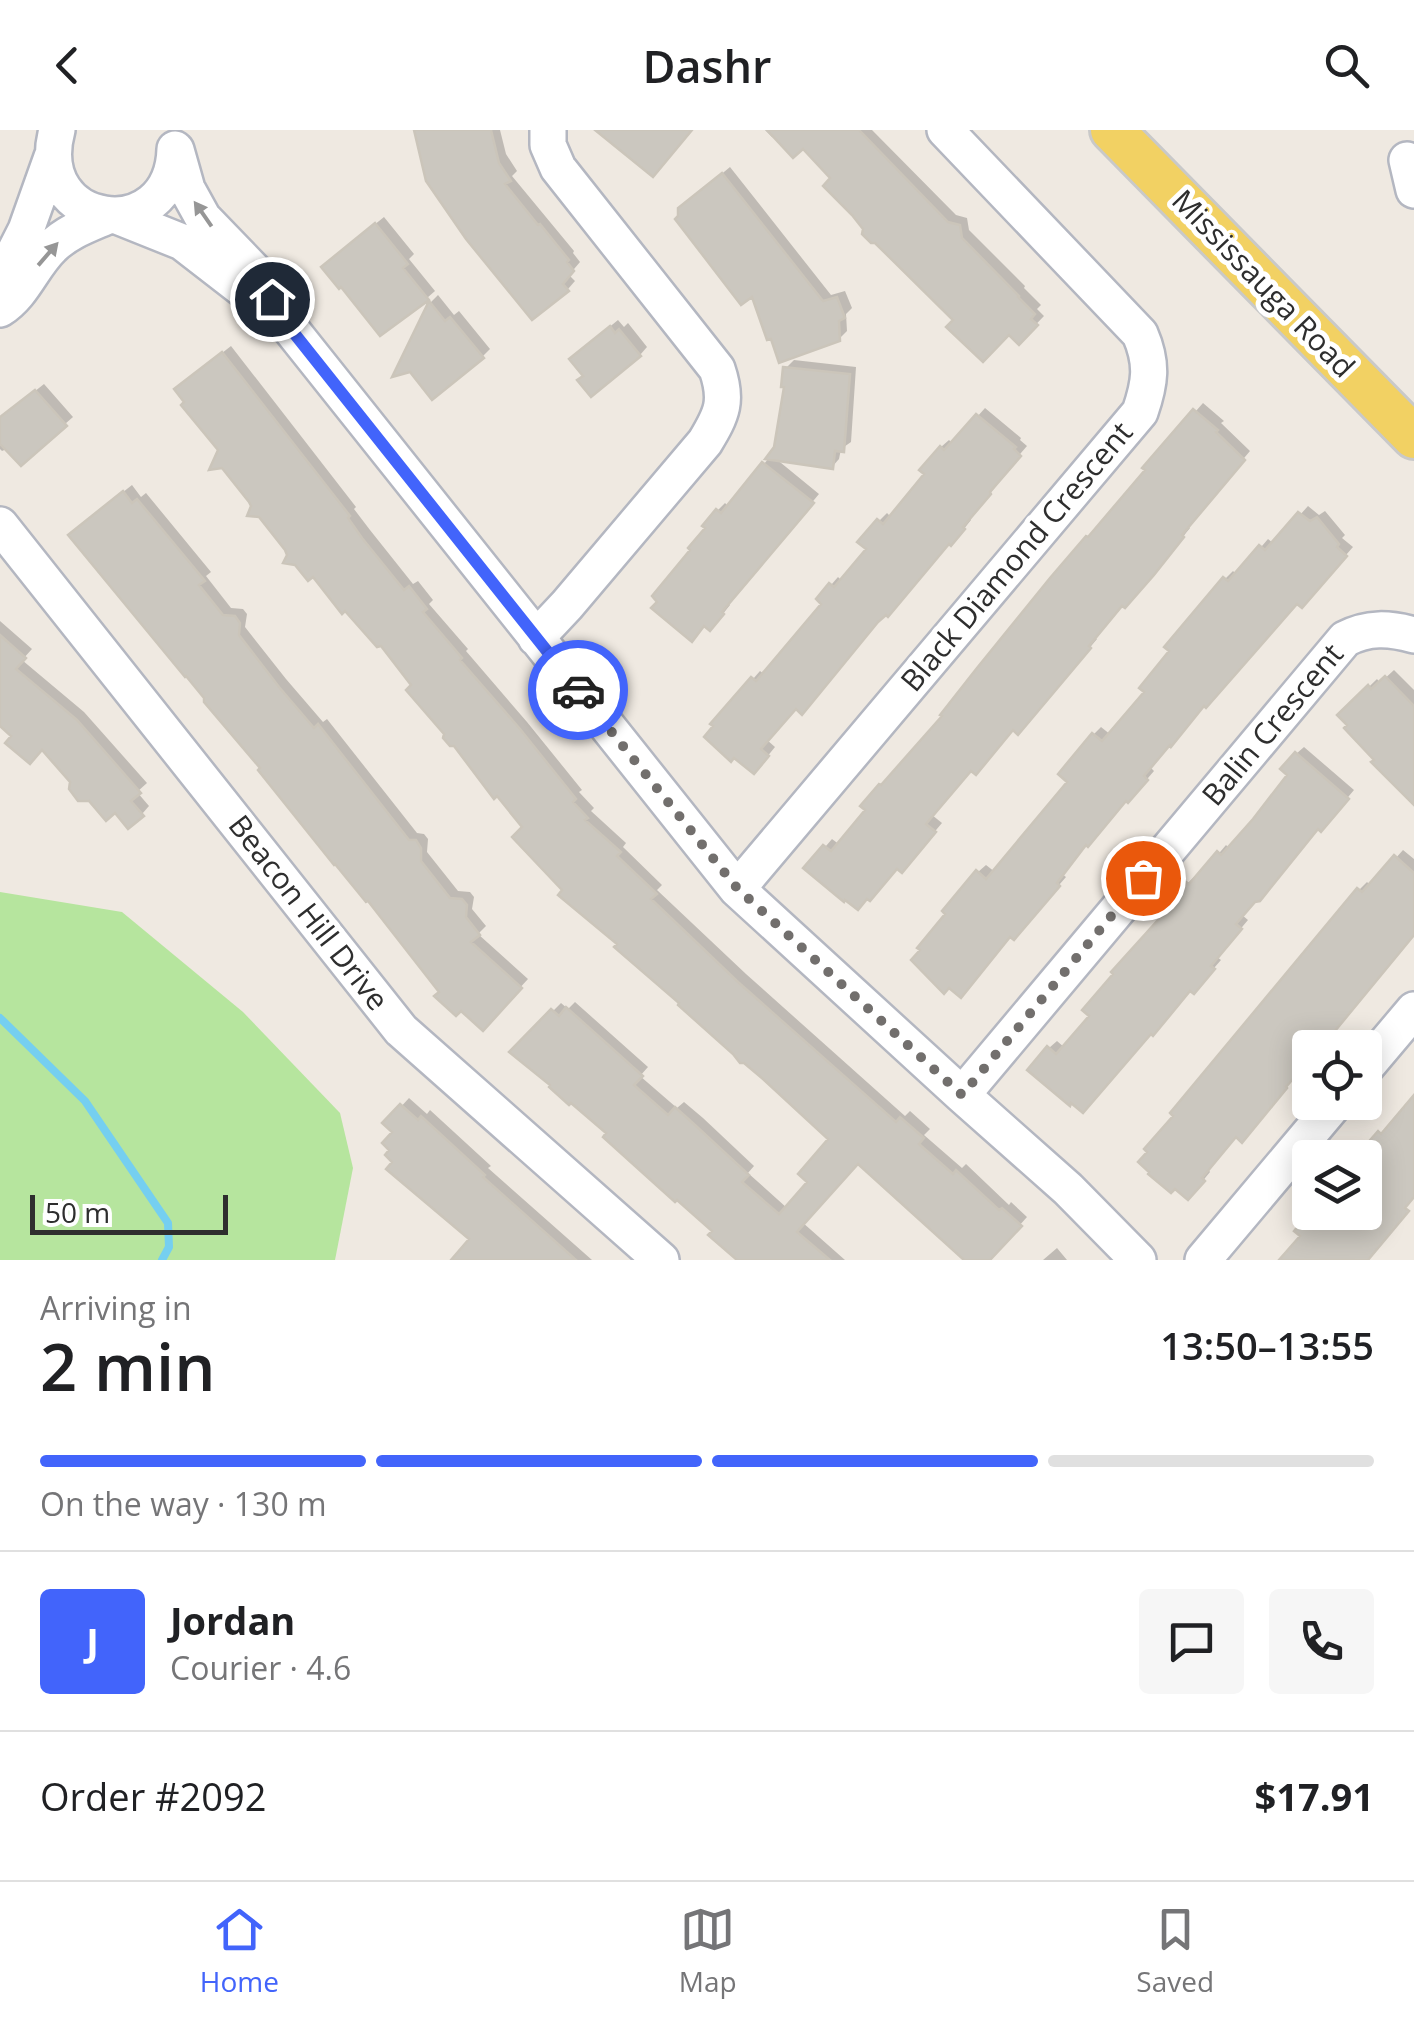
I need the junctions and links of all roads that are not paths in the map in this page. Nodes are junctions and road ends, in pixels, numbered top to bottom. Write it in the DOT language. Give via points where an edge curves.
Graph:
graph roads {
  1 [pos="548,130"];
  2 [pos="945,130"];
  3 [pos="1112,130"];
  4 [pos="175,138"];
  5 [pos="52,141"];
  6 [pos="113,215"];
  7 [pos="0,282"];
  8 [pos="0,310"];
  9 [pos="282,318"];
  10 [pos="1414,437"];
  11 [pos="0,525"];
  12 [pos="1414,635"];
  13 [pos="536,638"];
  14 [pos="737,888"];
  15 [pos="1414,1010"];
  16 [pos="1382,1048"];
  17 [pos="962,1095"];
  18 [pos="1321,1120"];
  19 [pos="661,1260"];
  20 [pos="1138,1260"];
  21 [pos="1203,1260"];
  1 -- 13 [label="street" via="558,168 717,369 724,389 723,407 705,442"];
  2 -- 14 [label="street, Black Diamond Crescent" via="1140,334 1148,351 1148,391 1140,412"];
  3 -- 10 [label="main road, Mississauga Road"];
  4 -- 6 [label="street" via="166,188 136,212"];
  9 -- 4 [label="street, one-way" via="262,279 203,218 187,188"];
  5 -- 6 [label="street" via="58,181 68,196 82,208"];
  5 -- 7 [label="street" via="26,230"];
  8 -- 6 [label="street, one-way" via="52,247"];
  6 -- 9 [label="street" via="182,242"];
  9 -- 13 [label="street"];
  11 -- 19 [label="street, Beacon Hill Drive" via="401,1030"];
  12 -- 17 [label="street, Balin Crescent" via="1379,629 1345,640"];
  13 -- 14 [label="street"];
  14 -- 17 [label="street"];
  15 -- 16 [label="street"];
  17 -- 20 [label="street"];
  18 -- 21 [label="street"];
}
